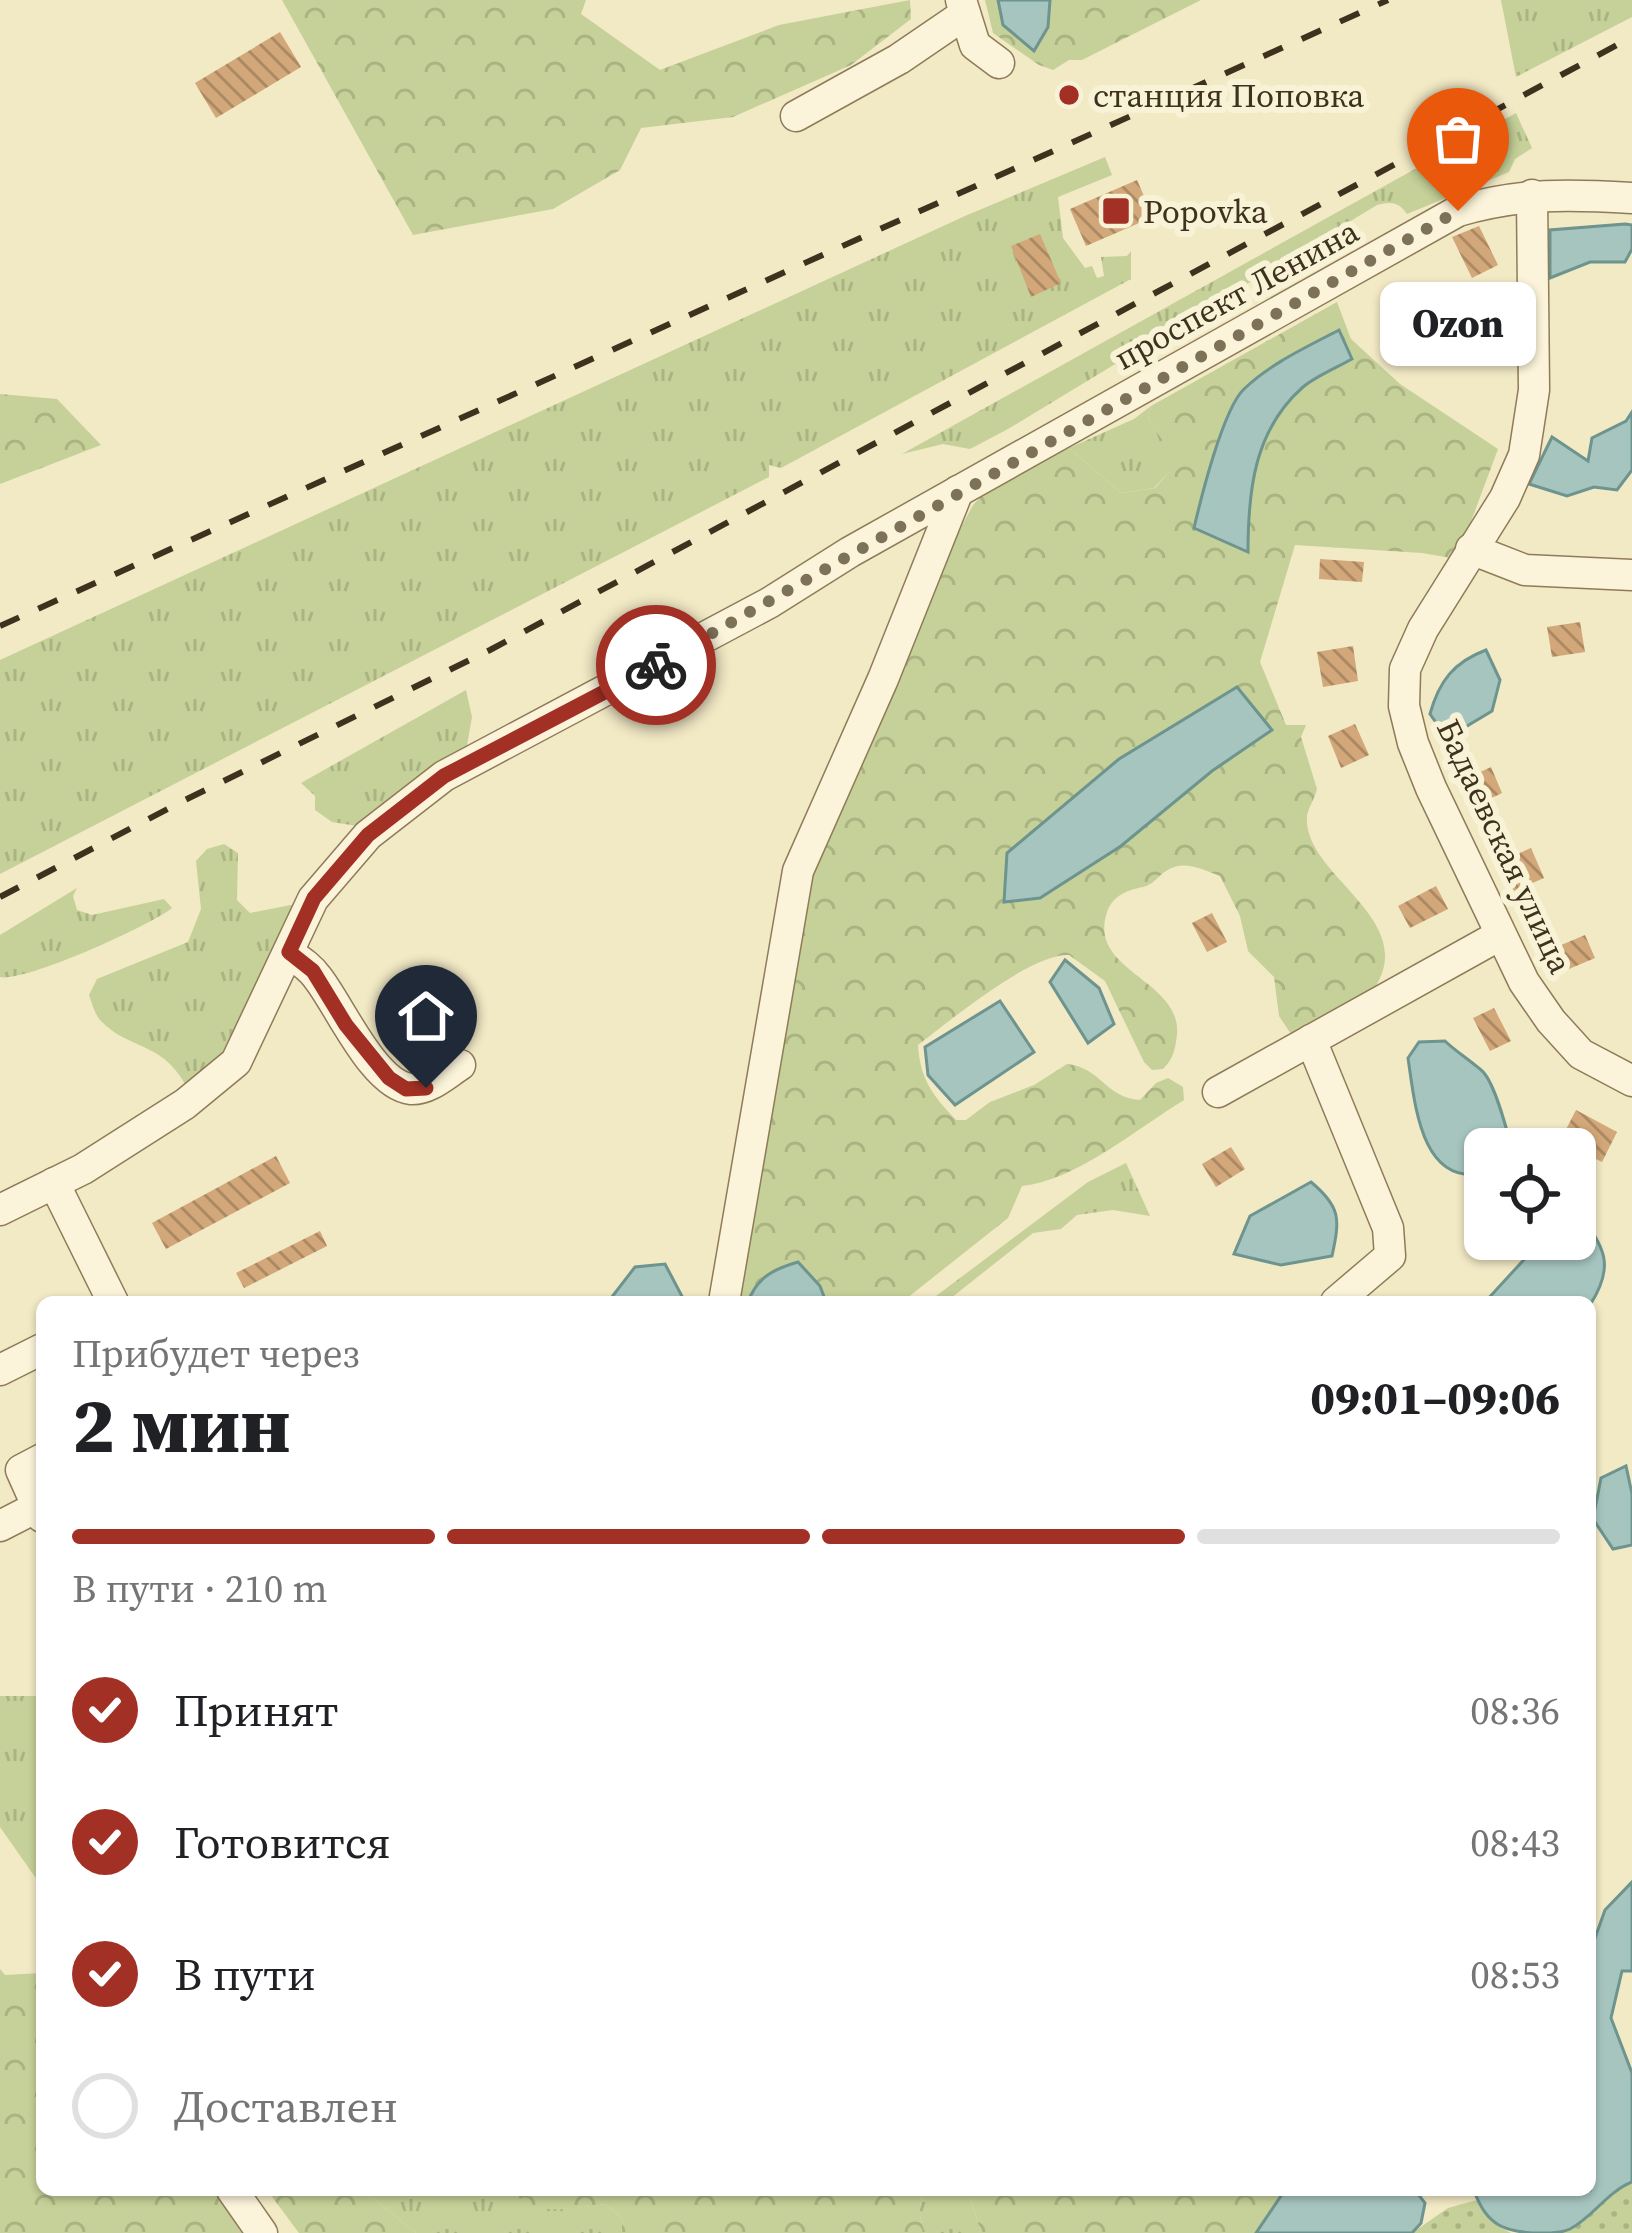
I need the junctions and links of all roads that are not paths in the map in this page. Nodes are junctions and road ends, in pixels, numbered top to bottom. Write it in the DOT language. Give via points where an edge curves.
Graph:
graph roads {
  1 [pos="963,7"];
  2 [pos="999,63"];
  3 [pos="796,116"];
  4 [pos="1532,195"];
  5 [pos="1632,198"];
  6 [pos="958,491"];
  7 [pos="1471,549"];
  8 [pos="1632,575"];
  9 [pos="1500,935"];
  10 [pos="289,952"];
  11 [pos="1311,1040"];
  12 [pos="460,1065"];
  13 [pos="1632,1081"];
  14 [pos="1217,1092"];
  15 [pos="53,1183"];
  16 [pos="0,1210"];
  17 [pos="110,1296"];
  18 [pos="725,1296"];
  19 [pos="1343,1296"];
  20 [pos="36,1351"];
  21 [pos="0,1370"];
  22 [pos="36,1462"];
  23 [pos="36,1503"];
  24 [pos="36,1513"];
  25 [pos="0,1526"];
  26 [pos="236,2196"];
  27 [pos="262,2233"];
  1 -- 2 [label="street" via="975,46"];
  1 -- 3 [label="street" via="899,59"];
  4 -- 5 [label="street, проспект Ленина"];
  4 -- 6 [label="street, проспект Ленина" via="1458,211"];
  4 -- 7 [label="street, Бадаевская улица" via="1534,390 1524,455"];
  6 -- 10 [label="street, проспект Ленина" via="784,595 444,776 368,835 314,898"];
  6 -- 18 [label="street" via="798,872"];
  7 -- 8 [label="street" via="1525,570"];
  7 -- 9 [label="street, Бадаевская улица" via="1405,669 1404,706 1431,788"];
  9 -- 11 [label="street"];
  9 -- 13 [label="street, Бадаевская улица" via="1551,1021 1581,1054"];
  10 -- 12 [label="street" via="313,971 389,1078 406,1089 426,1088"];
  10 -- 15 [label="street, проспект Ленина" via="236,1062 185,1103"];
  11 -- 14 [label="street"];
  11 -- 19 [label="street" via="1388,1228 1390,1256"];
  15 -- 16 [label="street, проспект Ленина"];
  15 -- 17 [label="street"];
  20 -- 21 [label="street"];
  22 -- 23 [label="street" via="22,1470"];
  24 -- 25 [label="street"];
  26 -- 27 [label="street"];
}
